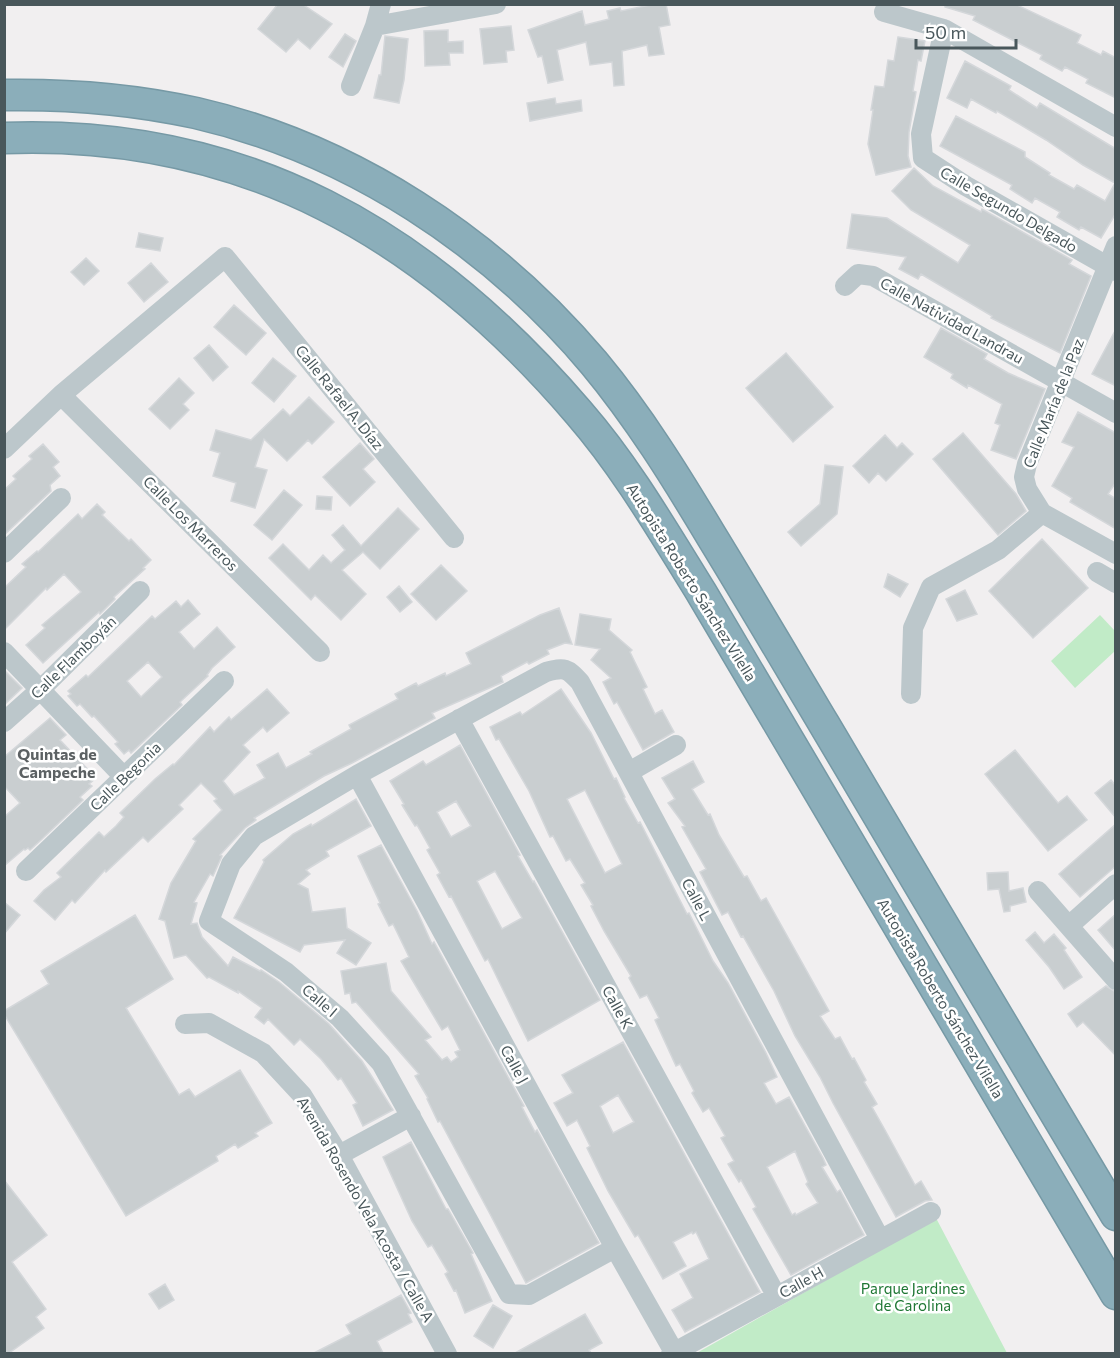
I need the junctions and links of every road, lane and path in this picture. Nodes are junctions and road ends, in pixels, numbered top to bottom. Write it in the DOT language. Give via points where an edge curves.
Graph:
graph roads {
  1 [pos="381,4"];
  2 [pos="496,4"];
  3 [pos="884,12"];
  4 [pos="375,26"];
  5 [pos="944,29"];
  6 [pos="351,86"];
  7 [pos="4,95"];
  8 [pos="1116,127"];
  9 [pos="4,138"];
  10 [pos="1116,246"];
  11 [pos="1112,269"];
  12 [pos="844,286"];
  13 [pos="1061,382"];
  14 [pos="61,395"];
  15 [pos="1116,413"];
  16 [pos="4,449"];
  17 [pos="61,498"];
  18 [pos="1042,513"];
  19 [pos="454,538"];
  20 [pos="4,553"];
  21 [pos="1116,554"];
  22 [pos="1097,572"];
  23 [pos="1116,583"];
  24 [pos="140,591"];
  25 [pos="4,652"];
  26 [pos="320,652"];
  27 [pos="224,681"];
  28 [pos="40,690"];
  29 [pos="911,694"];
  30 [pos="459,719"];
  31 [pos="4,722"];
  32 [pos="676,745"];
  33 [pos="629,772"];
  34 [pos="357,775"];
  35 [pos="124,777"];
  36 [pos="26,871"];
  37 [pos="1116,884"];
  38 [pos="1038,891"];
  39 [pos="1070,925"];
  40 [pos="1116,980"];
  41 [pos="185,1024"];
  42 [pos="411,1116"];
  43 [pos="339,1155"];
  44 [pos="931,1212"];
  45 [pos="1116,1215"];
  46 [pos="880,1239"];
  47 [pos="615,1248"];
  48 [pos="1116,1294"];
  49 [pos="776,1296"];
  50 [pos="447,1353"];
  51 [pos="673,1353"];
  1 -- 4 [label="street"];
  2 -- 4 [label="street"];
  3 -- 5 [label="street"];
  4 -- 6 [label="street"];
  5 -- 8 [label="street"];
  5 -- 11 [label="street, Calle Segundo Delgado" via="921,134 923,158"];
  7 -- 45 [label="highway" via="79,96 151,104 199,114 290,142 418,207 469,243 537,301 596,366 666,462"];
  9 -- 48 [label="highway, Autopista Roberto Sánchez Vilella" via="59,137 113,142 205,158 265,177 322,202 395,244 497,326 533,362 580,414 653,514"];
  10 -- 11 [label="street, Calle María de la Paz"];
  11 -- 13 [label="street, Calle María de la Paz"];
  12 -- 13 [label="street, Calle Natividad Landrau" via="858,274 873,276"];
  13 -- 15 [label="street, Calle Natividad Landrau"];
  13 -- 18 [label="street, Calle María de la Paz" via="1024,477"];
  14 -- 16 [label="street"];
  14 -- 19 [label="street, Calle Rafael A. Díaz" via="225,257"];
  14 -- 26 [label="street, Calle Los Marreros"];
  17 -- 20 [label="street"];
  18 -- 21 [label="street"];
  18 -- 29 [label="street" via="998,550 932,587 914,628"];
  22 -- 23 [label="street"];
  24 -- 28 [label="street, Calle Flamboyán"];
  25 -- 28 [label="street"];
  27 -- 35 [label="street, Calle Begonia"];
  28 -- 31 [label="street, Calle Flamboyán"];
  28 -- 35 [label="street"];
  30 -- 33 [label="street, Calle L" via="546,672 568,670 580,682"];
  30 -- 34 [label="street, Calle I"];
  30 -- 49 [label="street, Calle K"];
  32 -- 33 [label="street"];
  33 -- 46 [label="street, Calle L"];
  34 -- 42 [label="street, Calle I" via="254,836 231,864 209,921 286,972 340,1018 381,1062"];
  34 -- 47 [label="street, Calle J"];
  35 -- 36 [label="street, Calle Begonia"];
  37 -- 39 [label="street"];
  38 -- 39 [label="street"];
  39 -- 40 [label="street"];
  41 -- 43 [label="street, Avenida Rosendo Vela Acosta / Calle A" via="209,1023 263,1053 302,1095"];
  42 -- 43 [label="street"];
  42 -- 47 [label="street, Calle I" via="509,1294 529,1295"];
  43 -- 50 [label="street, Avenida Rosendo Vela Acosta / Calle A"];
  44 -- 46 [label="street, Calle H"];
  46 -- 49 [label="street, Calle H"];
  47 -- 51 [label="street, Calle J"];
  49 -- 51 [label="street, Calle H"];
}
